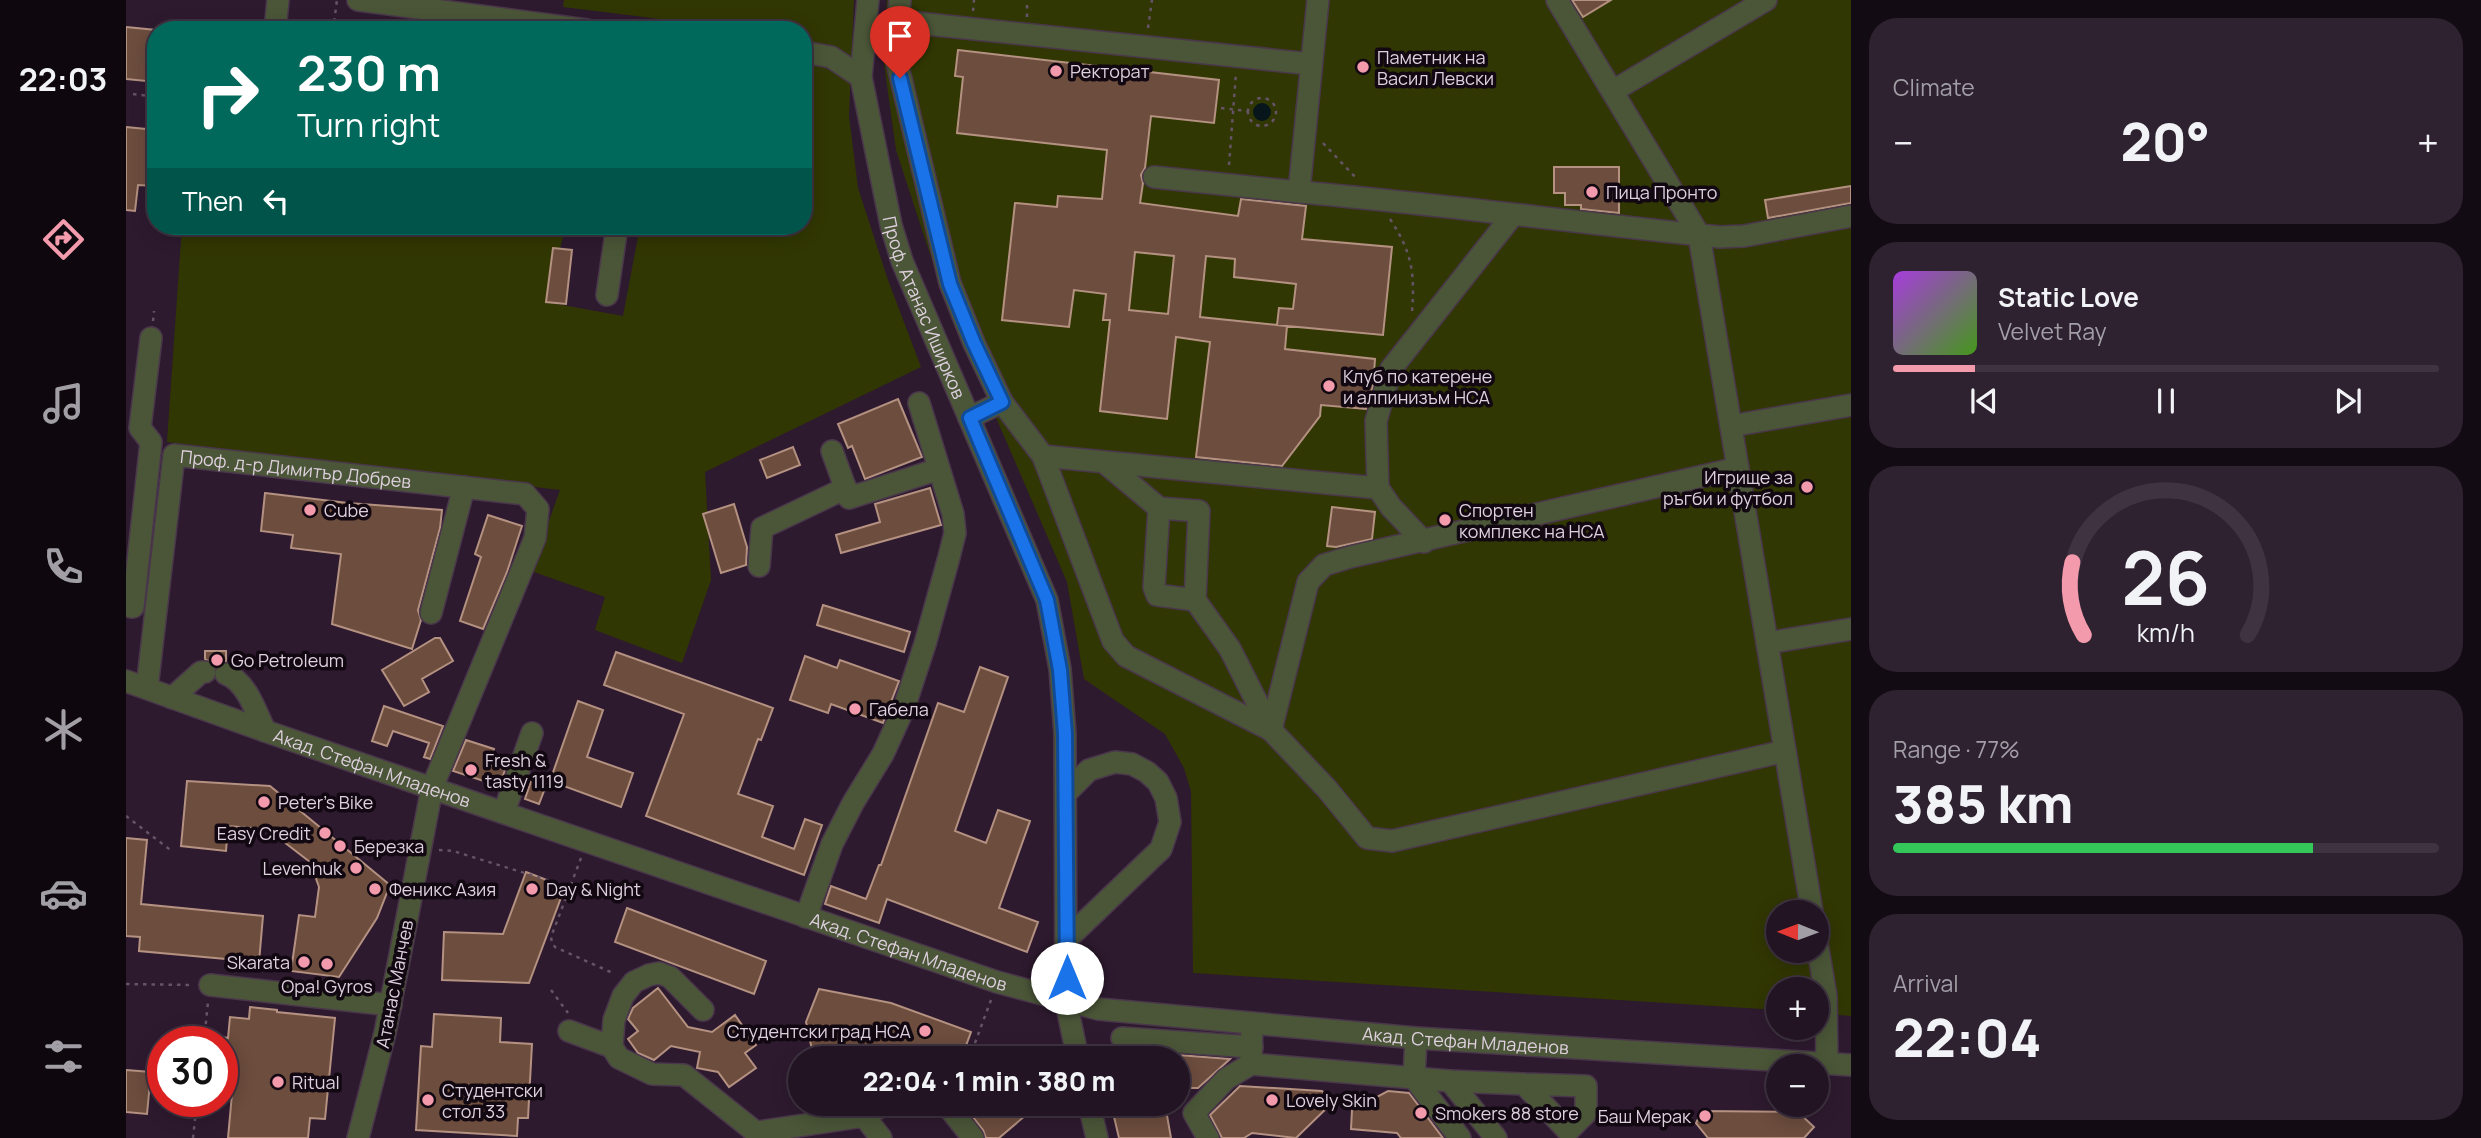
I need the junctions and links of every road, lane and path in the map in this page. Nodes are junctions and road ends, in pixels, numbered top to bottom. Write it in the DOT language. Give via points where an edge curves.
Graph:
graph roads {
  1 [pos="278,0"];
  2 [pos="337,0"];
  3 [pos="358,0"];
  4 [pos="868,0"];
  5 [pos="1152,0"];
  6 [pos="1318,0"];
  7 [pos="1557,0"];
  8 [pos="1766,0"];
  9 [pos="408,3"];
  10 [pos="899,10"];
  11 [pos="276,21"];
  12 [pos="334,21"];
  13 [pos="527,21"];
  14 [pos="1146,45"];
  15 [pos="812,54"];
  16 [pos="1237,55"];
  17 [pos="1311,64"];
  18 [pos="862,77"];
  19 [pos="1613,91"];
  20 [pos="133,94"];
  21 [pos="147,96"];
  22 [pos="1221,108"];
  23 [pos="1233,110"];
  24 [pos="1247,111"];
  25 [pos="1306,124"];
  26 [pos="1154,177"];
  27 [pos="1227,185"];
  28 [pos="1299,192"];
  29 [pos="1376,199"];
  30 [pos="1851,215"];
  31 [pos="1512,216"];
  32 [pos="616,235"];
  33 [pos="1699,235"];
  34 [pos="607,295"];
  35 [pos="1412,314"];
  36 [pos="151,338"];
  37 [pos="1002,402"];
  38 [pos="919,403"];
  39 [pos="1851,405"];
  40 [pos="970,418"];
  41 [pos="1731,426"];
  42 [pos="832,451"];
  43 [pos="1043,456"];
  44 [pos="1104,462"];
  45 [pos="1738,468"];
  46 [pos="939,469"];
  47 [pos="464,487"];
  48 [pos="846,488"];
  49 [pos="1378,488"];
  50 [pos="525,494"];
  51 [pos="1159,508"];
  52 [pos="1424,542"];
  53 [pos="759,566"];
  54 [pos="1195,600"];
  55 [pos="126,606"];
  56 [pos="431,613"];
  57 [pos="1851,629"];
  58 [pos="1768,643"];
  59 [pos="126,681"];
  60 [pos="147,688"];
  61 [pos="172,698"];
  62 [pos="1271,730"];
  63 [pos="265,732"];
  64 [pos="532,733"];
  65 [pos="1785,751"];
  66 [pos="432,788"];
  67 [pos="1066,793"];
  68 [pos="504,813"];
  69 [pos="126,816"];
  70 [pos="587,841"];
  71 [pos="420,849"];
  72 [pos="173,852"];
  73 [pos="570,887"];
  74 [pos="1810,900"];
  75 [pos="806,917"];
  76 [pos="1067,939"];
  77 [pos="1820,963"];
  78 [pos="634,982"];
  79 [pos="997,982"];
  80 [pos="126,984"];
  81 [pos="210,985"];
  82 [pos="551,990"];
  83 [pos="1066,1002"];
  84 [pos="391,1004"];
  85 [pos="703,1010"];
  86 [pos="1252,1023"];
  87 [pos="206,1026"];
  88 [pos="569,1031"];
  89 [pos="1122,1038"];
  90 [pos="1416,1038"];
  91 [pos="974,1046"];
  92 [pos="1075,1046"];
  93 [pos="612,1047"];
  94 [pos="1827,1054"];
  95 [pos="1251,1056"];
  96 [pos="1766,1059"];
  97 [pos="1829,1063"];
  98 [pos="1851,1065"];
  99 [pos="1414,1078"];
  100 [pos="1450,1081"];
  101 [pos="1524,1084"];
  102 [pos="864,1116"];
  103 [pos="956,1116"];
  104 [pos="1091,1116"];
  105 [pos="196,1117"];
  106 [pos="760,1135"];
  107 [pos="194,1138"];
  108 [pos="358,1138"];
  109 [pos="881,1138"];
  110 [pos="973,1138"];
  111 [pos="1097,1138"];
  112 [pos="1208,1138"];
  113 [pos="1460,1138"];
  114 [pos="1496,1138"];
  1 -- 11 [label="street"];
  2 -- 12 [label="path"];
  3 -- 9 [label="street"];
  4 -- 18 [label="street, Проф. Атанас Иширков"];
  5 -- 14 [label="path"];
  6 -- 17 [label="street"];
  7 -- 19 [label="street"];
  8 -- 19 [label="street"];
  9 -- 13 [label="street"];
  10 -- 14 [label="street"];
  10 -- 37 [label="street" via="895,54 950,284"];
  14 -- 16 [label="street"];
  15 -- 18 [label="street" via="831,57"];
  16 -- 17 [label="street"];
  16 -- 23 [label="path"];
  17 -- 25 [label="street"];
  18 -- 40 [label="street, Проф. Атанас Иширков" via="902,261"];
  19 -- 33 [label="street"];
  20 -- 21 [label="path"];
  22 -- 23 [label="path"];
  23 -- 24 [label="path"];
  23 -- 27 [label="path"];
  24 -- 24 [label="path" via="1253,124 1260,127 1268,126 1276,114 1264,98 1256,99"];
  25 -- 28 [label="street"];
  25 -- 29 [label="path"];
  26 -- 27 [label="street"];
  27 -- 28 [label="street"];
  28 -- 29 [label="street"];
  29 -- 31 [label="street"];
  29 -- 35 [label="path" via="1407,247 1414,290"];
  30 -- 33 [label="street" via="1744,236"];
  31 -- 33 [label="street"];
  31 -- 49 [label="street" via="1391,369 1376,421"];
  32 -- 34 [label="street"];
  33 -- 41 [label="street"];
  36 -- 55 [label="street" via="140,428 151,442 133,607"];
  37 -- 40 [label="street"];
  37 -- 43 [label="street"];
  38 -- 46 [label="street"];
  39 -- 41 [label="street"];
  40 -- 67 [label="street, Проф. Атанас Иширков" via="1047,600 1060,670"];
  41 -- 45 [label="street"];
  42 -- 48 [label="street"];
  43 -- 44 [label="street"];
  43 -- 62 [label="street" via="1113,641 1126,656"];
  44 -- 49 [label="street"];
  44 -- 51 [label="street"];
  45 -- 52 [label="street"];
  45 -- 58 [label="street"];
  46 -- 48 [label="street" via="849,498"];
  46 -- 75 [label="street" via="955,533 925,644 904,708 832,844"];
  47 -- 50 [label="street, Проф. д-р Димитър Добрев"];
  47 -- 56 [label="street"];
  47 -- 60 [label="street, Проф. д-р Димитър Добрев" via="174,455"];
  48 -- 53 [label="street" via="762,528"];
  49 -- 52 [label="street"];
  50 -- 66 [label="street, Атанас Манчев" via="538,509 535,538"];
  51 -- 54 [label="street" via="1157,595"];
  51 -- 54 [label="street" via="1199,511"];
  52 -- 62 [label="street" via="1324,565 1308,582"];
  54 -- 62 [label="street" via="1230,649"];
  57 -- 58 [label="street"];
  58 -- 65 [label="street"];
  59 -- 60 [label="street, Акад. Стефан Младенов"];
  60 -- 61 [label="street, Акад. Стефан Младенов"];
  61 -- 63 [label="street, Акад. Стефан Младенов"];
  61 -- 63 [label="street" via="201,672 230,674 244,689"];
  62 -- 65 [label="street" via="1367,838 1392,841"];
  63 -- 66 [label="street, Акад. Стефан Младенов"];
  64 -- 68 [label="street"];
  65 -- 74 [label="street"];
  66 -- 68 [label="street, Акад. Стефан Младенов"];
  66 -- 71 [label="street, Атанас Манчев"];
  67 -- 76 [label="street, Проф. Атанас Иширков"];
  67 -- 76 [label="street" via="1089,770 1115,762 1132,764 1158,782 1170,822 1161,849"];
  68 -- 70 [label="street, Акад. Стефан Младенов"];
  69 -- 72 [label="path"];
  70 -- 73 [label="path"];
  70 -- 75 [label="street, Акад. Стефан Младенов"];
  71 -- 73 [label="path" via="453,850"];
  71 -- 84 [label="street, Атанас Манчев"];
  73 -- 78 [label="path" via="552,943"];
  75 -- 79 [label="street, Акад. Стефан Младенов"];
  76 -- 83 [label="street, Проф. Атанас Иширков"];
  77 -- 94 [label="street"];
  78 -- 85 [label="street" via="659,973 670,977"];
  78 -- 93 [label="street" via="614,1020"];
  79 -- 83 [label="street, Акад. Стефан Младенов"];
  79 -- 91 [label="path"];
  80 -- 81 [label="path"];
  81 -- 84 [label="street"];
  81 -- 87 [label="path"];
  82 -- 88 [label="path" via="568,1013"];
  83 -- 86 [label="street, Акад. Стефан Младенов"];
  83 -- 92 [label="street, Проф. Атанас Иширков"];
  84 -- 108 [label="street, Атанас Манчев"];
  86 -- 90 [label="street, Акад. Стефан Младенов"];
  86 -- 95 [label="street"];
  88 -- 93 [label="street"];
  89 -- 95 [label="street"];
  90 -- 96 [label="street, Акад. Стефан Младенов"];
  90 -- 99 [label="street"];
  93 -- 106 [label="street" via="619,1058 652,1074 684,1075"];
  95 -- 99 [label="street"];
  95 -- 112 [label="street" via="1194,1113"];
  97 -- 98 [label="street, Акад. Стефан Младенов"];
  99 -- 100 [label="street"];
  99 -- 113 [label="street"];
  100 -- 101 [label="street"];
  100 -- 114 [label="street"];
  102 -- 106 [label="street"];
  102 -- 109 [label="street"];
  103 -- 110 [label="street"];
  104 -- 111 [label="street"];
  105 -- 107 [label="path"];
}
